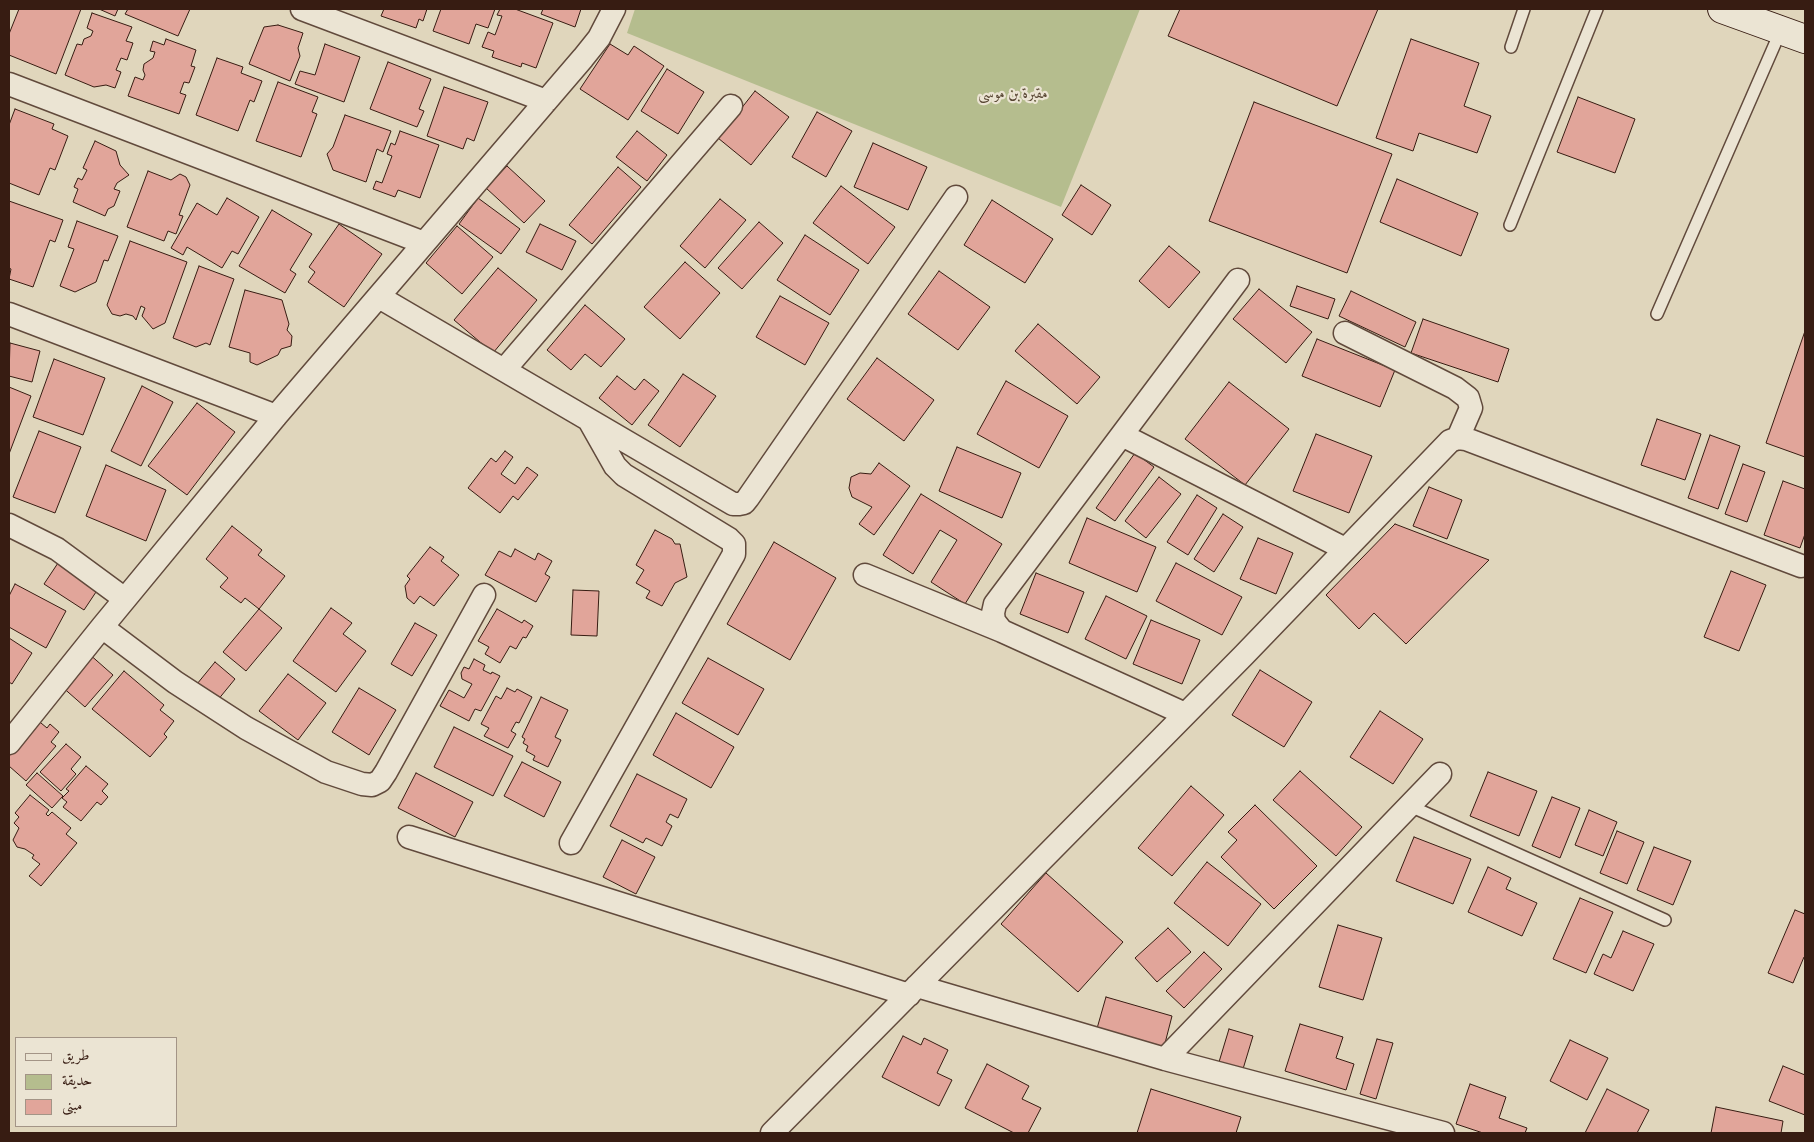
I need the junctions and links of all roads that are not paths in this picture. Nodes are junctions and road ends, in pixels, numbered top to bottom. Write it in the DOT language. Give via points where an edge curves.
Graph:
graph roads {
  1 [pos="302,9"];
  2 [pos="614,9"];
  3 [pos="1524,9"];
  4 [pos="1597,9"];
  5 [pos="1722,9"];
  6 [pos="1798,33"];
  7 [pos="1510,47"];
  8 [pos="9,84"];
  9 [pos="546,101"];
  10 [pos="731,106"];
  11 [pos="956,197"];
  12 [pos="1510,225"];
  13 [pos="424,243"];
  14 [pos="1238,280"];
  15 [pos="379,297"];
  16 [pos="9,314"];
  17 [pos="1657,314"];
  18 [pos="1345,333"];
  19 [pos="504,370"];
  20 [pos="276,416"];
  21 [pos="589,419"];
  22 [pos="1122,435"];
  23 [pos="1458,438"];
  24 [pos="9,525"];
  25 [pos="1345,549"];
  26 [pos="1801,566"];
  27 [pos="865,575"];
  28 [pos="484,596"];
  29 [pos="125,599"];
  30 [pos="102,627"];
  31 [pos="1002,631"];
  32 [pos="1186,714"];
  33 [pos="9,743"];
  34 [pos="1440,774"];
  35 [pos="1410,806"];
  36 [pos="409,837"];
  37 [pos="571,842"];
  38 [pos="1665,920"];
  39 [pos="913,990"];
  40 [pos="1165,1059"];
  41 [pos="772,1133"];
  42 [pos="1443,1133"];
  1 -- 9 [label="street"];
  2 -- 9 [label="street" via="599,38"];
  3 -- 7 [label="lane"];
  4 -- 12 [label="lane"];
  5 -- 6 [label="street"];
  6 -- 17 [label="lane" via="1724,164"];
  8 -- 13 [label="street"];
  9 -- 13 [label="street"];
  10 -- 19 [label="street"];
  11 -- 21 [label="street" via="744,503 733,504"];
  13 -- 15 [label="street"];
  14 -- 22 [label="street"];
  15 -- 19 [label="street"];
  15 -- 20 [label="street"];
  16 -- 20 [label="street"];
  18 -- 23 [label="street" via="1455,388 1468,398 1471,408"];
  19 -- 21 [label="street"];
  20 -- 29 [label="street"];
  21 -- 37 [label="street" via="615,466 624,475 730,539 734,544 734,554"];
  22 -- 25 [label="street"];
  22 -- 31 [label="street" via="995,604 994,622"];
  23 -- 25 [label="street" via="1444,445"];
  23 -- 26 [label="street"];
  24 -- 29 [label="street" via="57,549"];
  25 -- 32 [label="street"];
  27 -- 31 [label="street"];
  28 -- 30 [label="street" via="386,772 380,781 372,785 326,772 246,728 175,682"];
  29 -- 30 [label="street"];
  30 -- 33 [label="street"];
  31 -- 32 [label="street"];
  32 -- 39 [label="street"];
  34 -- 35 [label="street"];
  35 -- 38 [label="lane"];
  35 -- 40 [label="street"];
  36 -- 39 [label="street"];
  39 -- 40 [label="street"];
  39 -- 41 [label="street"];
  40 -- 42 [label="street"];
}
